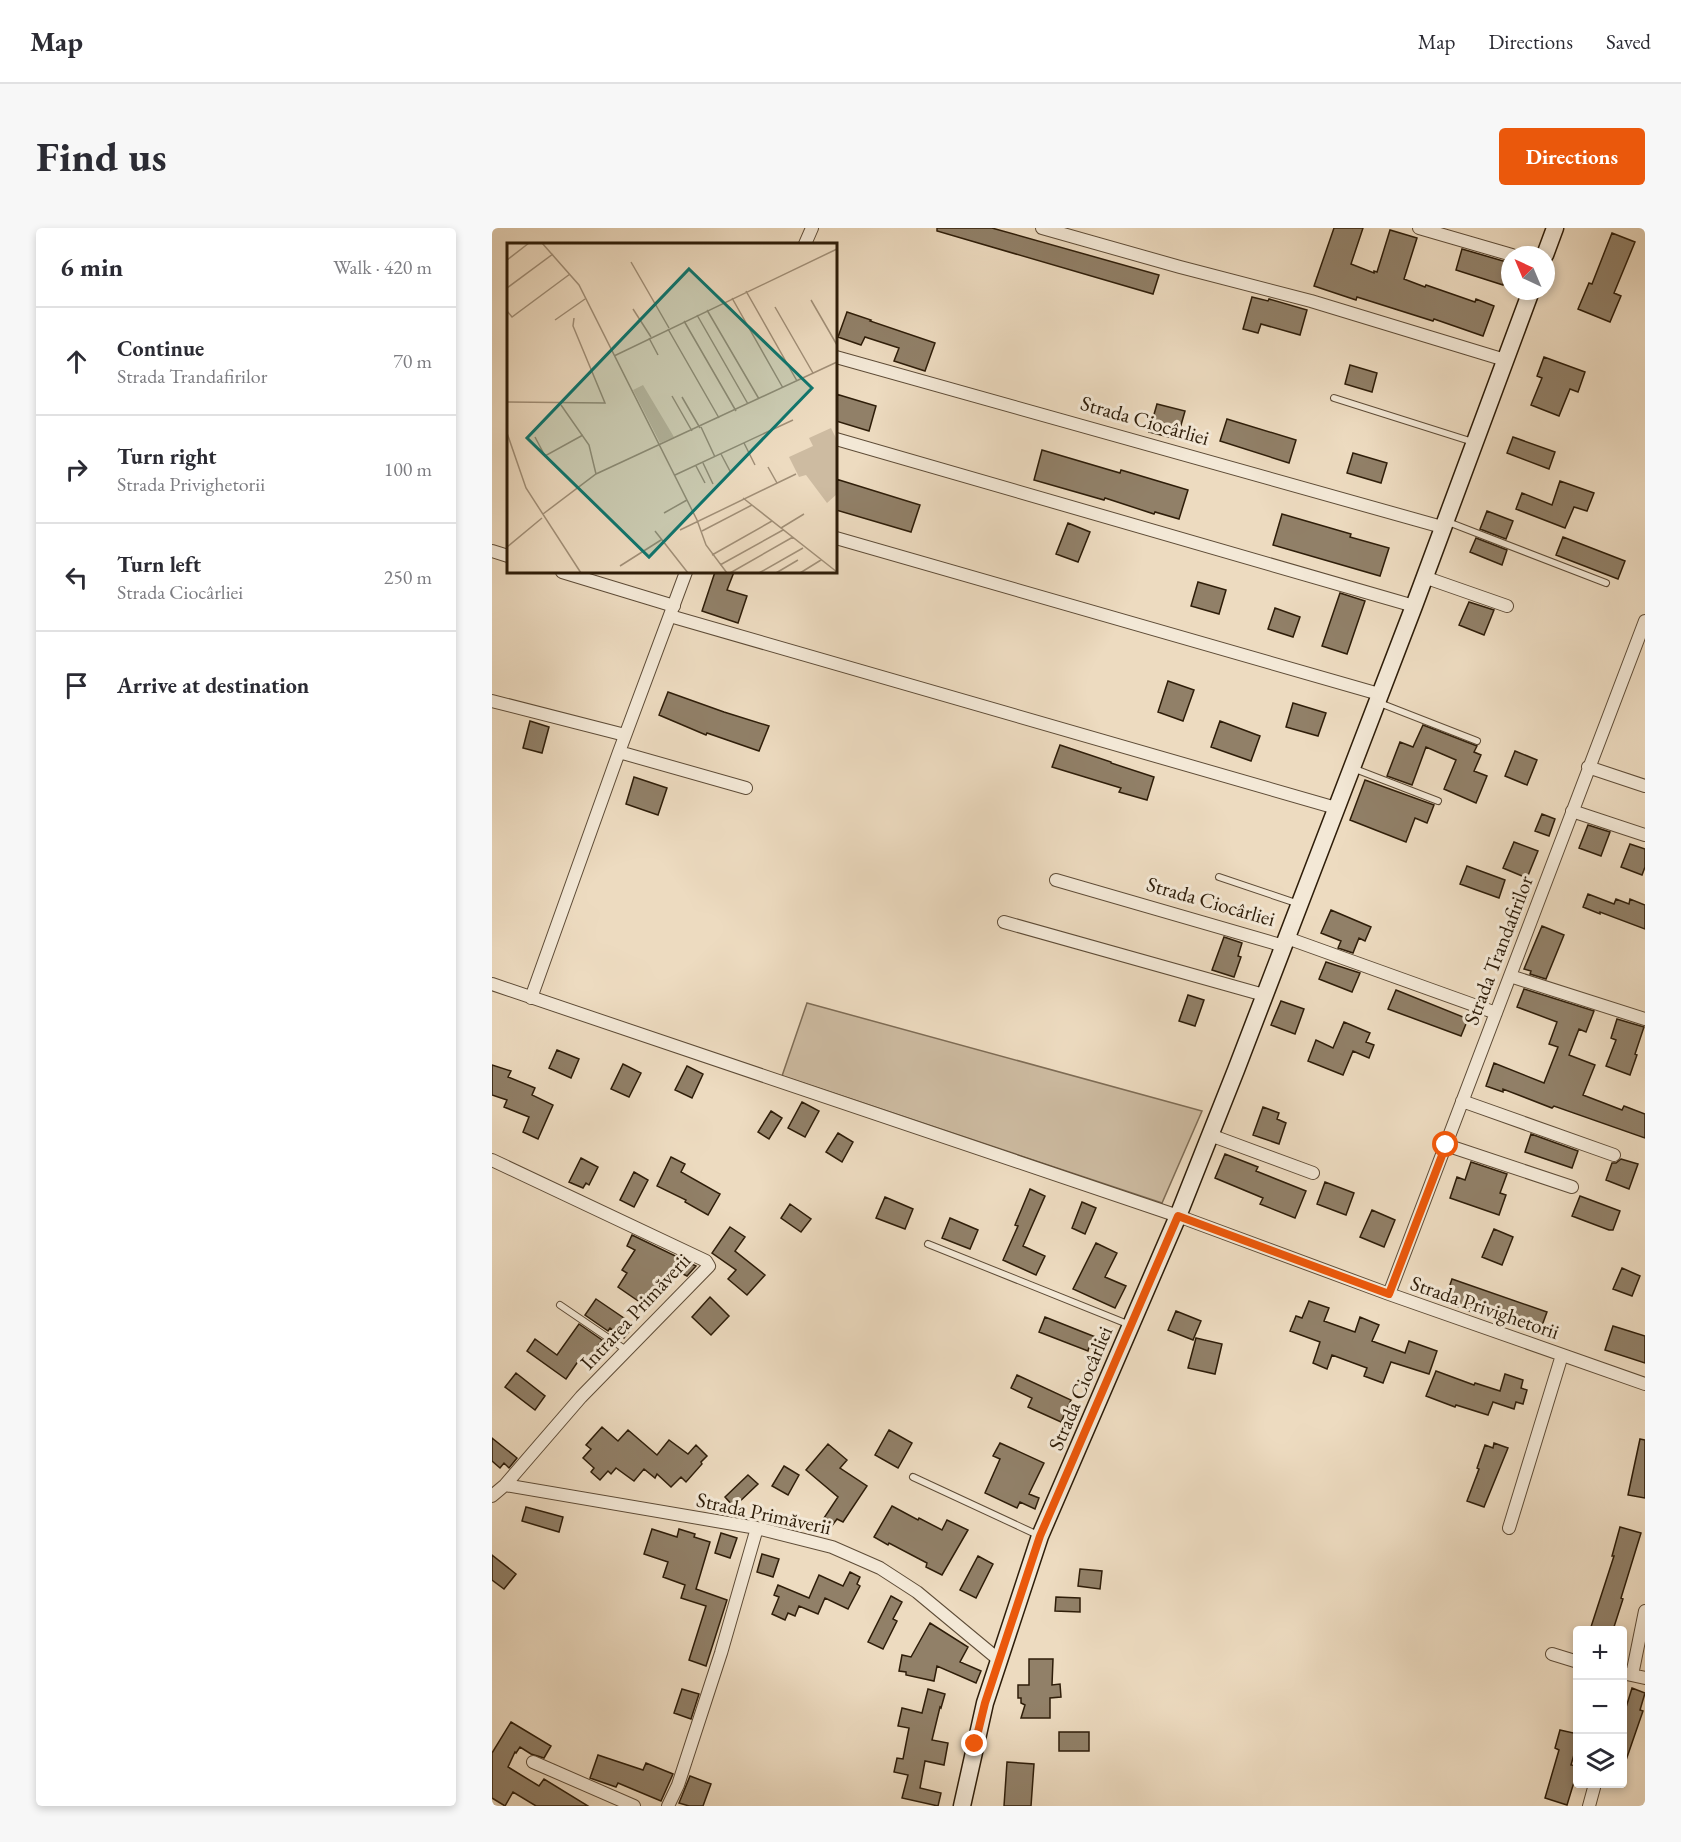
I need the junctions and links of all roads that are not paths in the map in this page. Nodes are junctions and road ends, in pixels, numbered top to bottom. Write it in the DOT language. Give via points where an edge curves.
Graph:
graph roads {
  1 [pos="812,228"];
  2 [pos="1042,228"];
  3 [pos="1419,228"];
  4 [pos="1555,228"];
  5 [pos="805,243"];
  6 [pos="1548,246"];
  7 [pos="1501,252"];
  8 [pos="1528,300"];
  9 [pos="837,357"];
  10 [pos="1505,360"];
  11 [pos="1334,398"];
  12 [pos="837,439"];
  13 [pos="1474,442"];
  14 [pos="1443,524"];
  15 [pos="837,538"];
  16 [pos="492,551"];
  17 [pos="507,556"];
  18 [pos="565,573"];
  19 [pos="686,573"];
  20 [pos="1424,578"];
  21 [pos="1606,583"];
  22 [pos="1414,606"];
  23 [pos="1507,606"];
  24 [pos="672,611"];
  25 [pos="1645,621"];
  26 [pos="1378,698"];
  27 [pos="492,701"];
  28 [pos="625,735"];
  29 [pos="1477,741"];
  30 [pos="618,752"];
  31 [pos="1351,767"];
  32 [pos="1588,767"];
  33 [pos="1645,786"];
  34 [pos="746,788"];
  35 [pos="1438,801"];
  36 [pos="1335,808"];
  37 [pos="1572,811"];
  38 [pos="1645,836"];
  39 [pos="1220,877"];
  40 [pos="1056,880"];
  41 [pos="1300,904"];
  42 [pos="1004,922"];
  43 [pos="1286,942"];
  44 [pos="1510,976"];
  45 [pos="492,984"];
  46 [pos="1264,995"];
  47 [pos="531,998"];
  48 [pos="1496,1013"];
  49 [pos="1645,1019"];
  50 [pos="1462,1101"];
  51 [pos="1210,1135"];
  52 [pos="1446,1145"];
  53 [pos="1614,1155"];
  54 [pos="492,1160"];
  55 [pos="1313,1173"];
  56 [pos="1572,1188"];
  57 [pos="1178,1216"];
  58 [pos="928,1244"];
  59 [pos="1389,1294"];
  60 [pos="560,1305"];
  61 [pos="1131,1325"];
  62 [pos="626,1350"];
  63 [pos="1562,1355"];
  64 [pos="1645,1384"];
  65 [pos="913,1477"];
  66 [pos="505,1485"];
  67 [pos="492,1496"];
  68 [pos="757,1528"];
  69 [pos="1509,1528"];
  70 [pos="1040,1536"];
  71 [pos="1645,1611"];
  72 [pos="1552,1654"];
  73 [pos="999,1660"];
  74 [pos="1573,1660"];
  75 [pos="1633,1675"];
  76 [pos="532,1762"];
  77 [pos="1594,1788"];
  78 [pos="634,1806"];
  79 [pos="668,1806"];
  80 [pos="962,1806"];
  81 [pos="1589,1806"];
  1 -- 5 [label="street"];
  2 -- 10 [label="street" via="1311,301"];
  3 -- 7 [label="street"];
  4 -- 6 [label="street"];
  8 -- 10 [label="street, Strada Ciocârliei"];
  9 -- 14 [label="street, Strada Ciocârliei"];
  10 -- 13 [label="street, Strada Ciocârliei"];
  11 -- 13 [label="lane"];
  12 -- 22 [label="street"];
  13 -- 14 [label="street, Strada Ciocârliei"];
  14 -- 20 [label="street, Strada Ciocârliei"];
  14 -- 21 [label="lane"];
  15 -- 26 [label="street"];
  16 -- 17 [label="street"];
  18 -- 24 [label="street"];
  19 -- 24 [label="street"];
  20 -- 22 [label="street, Strada Ciocârliei"];
  20 -- 23 [label="street"];
  22 -- 26 [label="street, Strada Ciocârliei"];
  24 -- 28 [label="street"];
  24 -- 36 [label="street"];
  25 -- 32 [label="street, Strada Trandafirilor"];
  26 -- 29 [label="lane"];
  26 -- 31 [label="street, Strada Ciocârliei"];
  27 -- 28 [label="street"];
  28 -- 30 [label="street"];
  30 -- 34 [label="street"];
  30 -- 47 [label="street"];
  31 -- 35 [label="lane"];
  31 -- 36 [label="street, Strada Ciocârliei"];
  32 -- 33 [label="street"];
  32 -- 37 [label="street, Strada Trandafirilor"];
  36 -- 41 [label="street, Strada Ciocârliei"];
  37 -- 38 [label="street"];
  37 -- 44 [label="street, Strada Trandafirilor"];
  39 -- 41 [label="lane"];
  40 -- 43 [label="street, Strada Ciocârliei"];
  41 -- 43 [label="street, Strada Ciocârliei"];
  42 -- 46 [label="street"];
  43 -- 46 [label="street, Strada Ciocârliei"];
  43 -- 48 [label="street"];
  44 -- 48 [label="street, Strada Trandafirilor"];
  44 -- 49 [label="street"];
  45 -- 47 [label="street, Strada Privighetorii"];
  46 -- 51 [label="street, Strada Ciocârliei"];
  47 -- 57 [label="street, Strada Privighetorii"];
  48 -- 50 [label="street, Strada Trandafirilor"];
  50 -- 52 [label="street, Strada Trandafirilor"];
  50 -- 53 [label="street"];
  51 -- 55 [label="street"];
  51 -- 57 [label="street, Strada Ciocârliei"];
  52 -- 56 [label="street"];
  52 -- 59 [label="street, Strada Trandafirilor"];
  54 -- 62 [label="street, Intrarea Primăverii" via="706,1261 709,1266"];
  57 -- 59 [label="street, Strada Privighetorii"];
  57 -- 61 [label="street, Strada Ciocârliei"];
  58 -- 61 [label="lane"];
  59 -- 63 [label="street, Strada Privighetorii"];
  60 -- 62 [label="lane"];
  61 -- 70 [label="street, Strada Ciocârliei"];
  62 -- 66 [label="street, Intrarea Primăverii"];
  63 -- 64 [label="street, Strada Privighetorii"];
  63 -- 69 [label="street"];
  65 -- 70 [label="lane"];
  66 -- 67 [label="street"];
  66 -- 68 [label="street, Strada Primăverii"];
  68 -- 73 [label="street, Strada Primăverii" via="832,1547 880,1568 917,1592"];
  68 -- 79 [label="street" via="717,1664"];
  70 -- 73 [label="street, Strada Ciocârliei"];
  71 -- 75 [label="street"];
  72 -- 74 [label="street"];
  73 -- 80 [label="street, Strada Ciocârliei" via="985,1703"];
  76 -- 78 [label="street"];
  77 -- 81 [label="street"];
}
